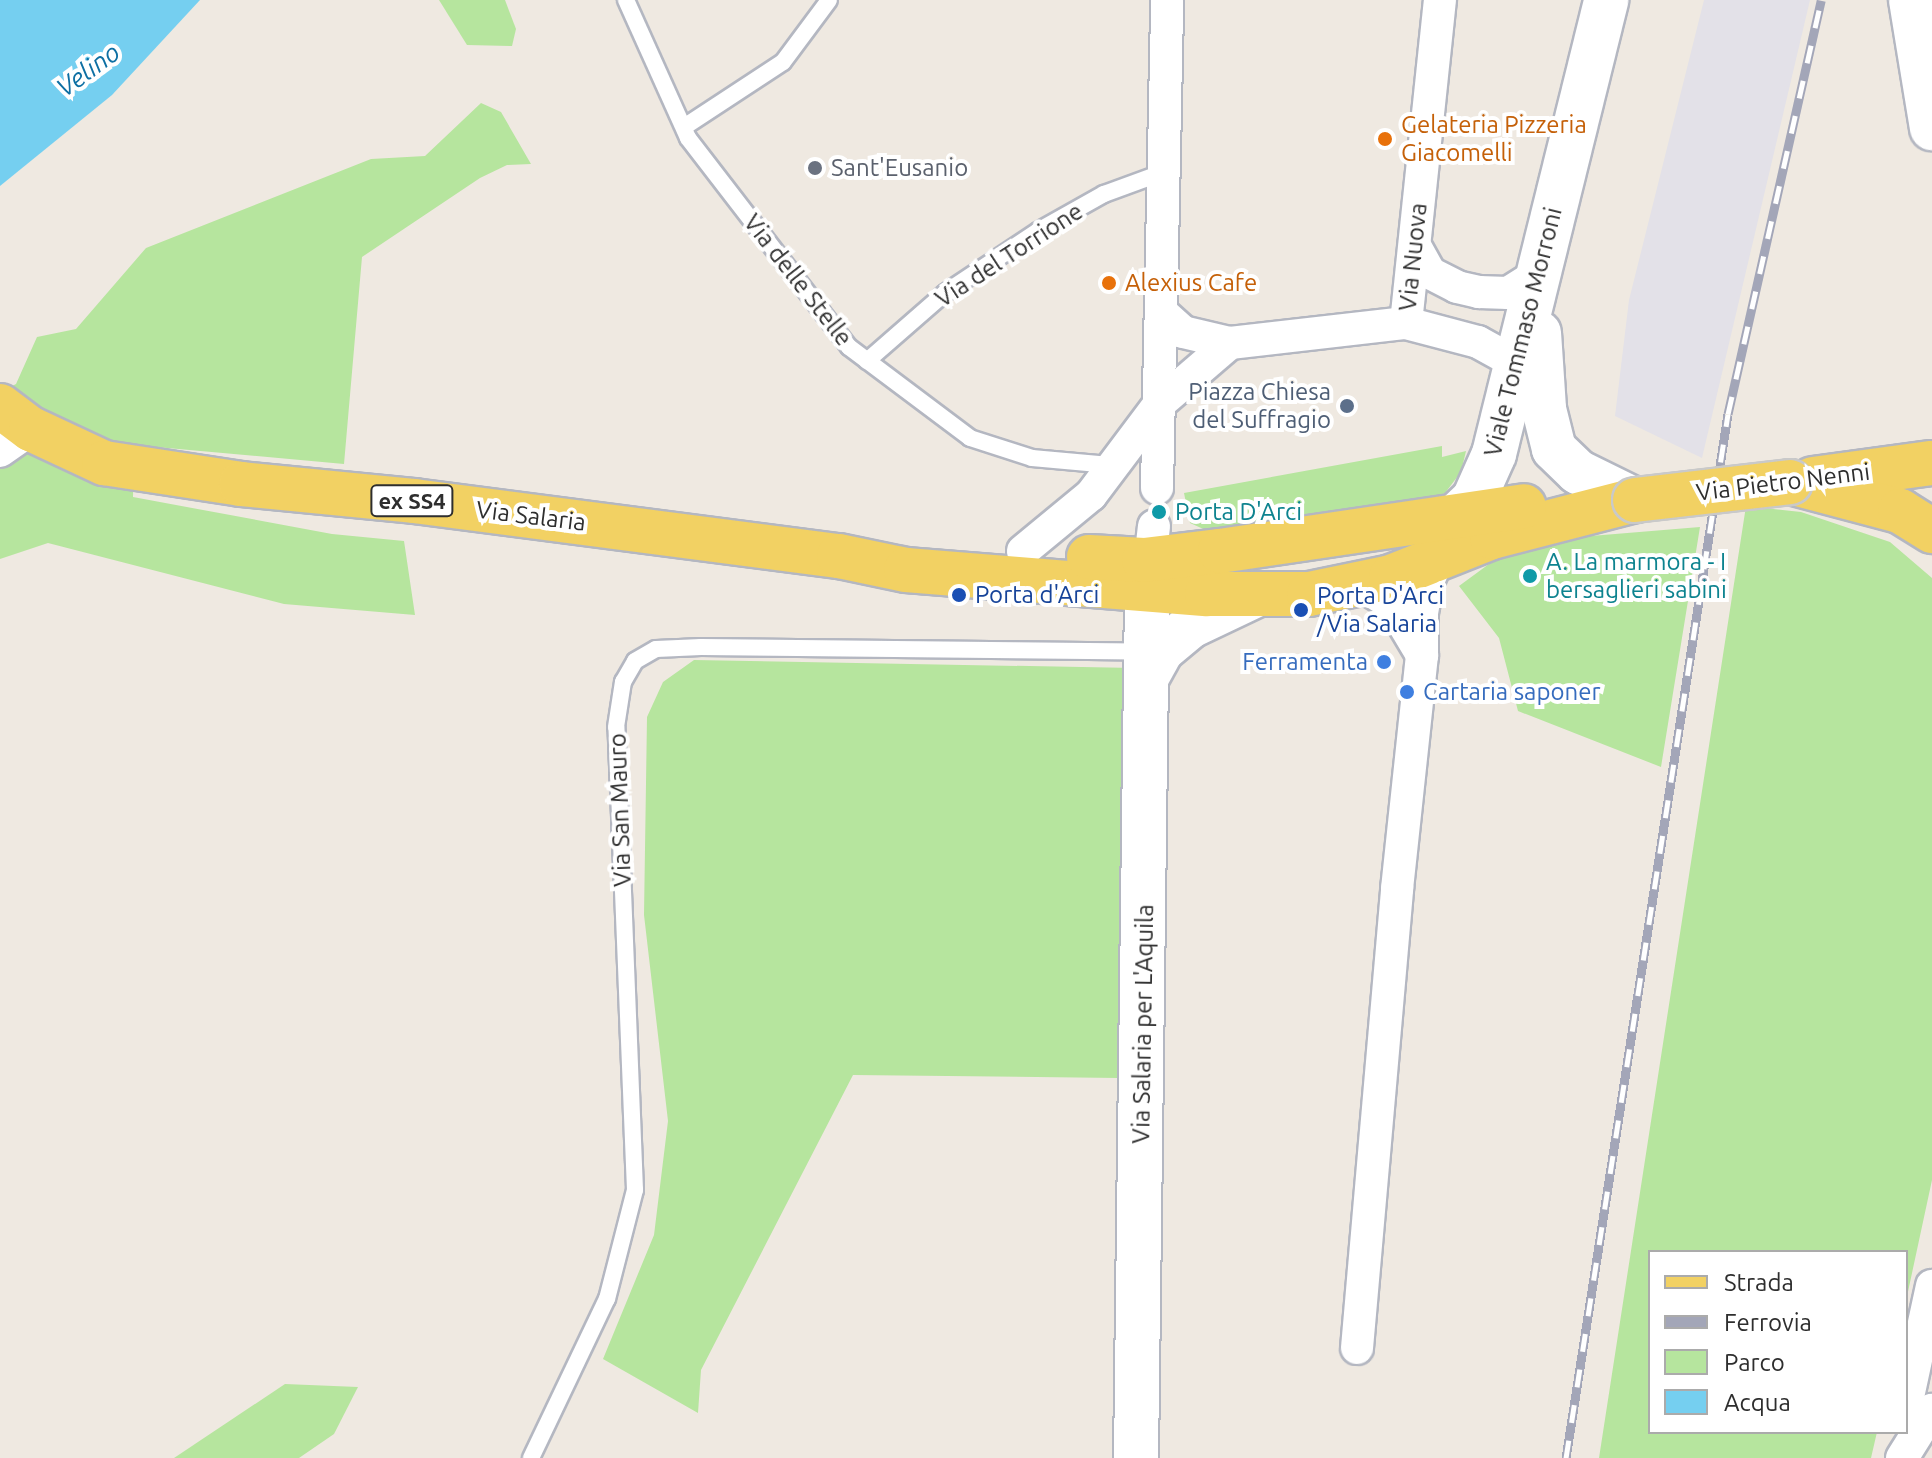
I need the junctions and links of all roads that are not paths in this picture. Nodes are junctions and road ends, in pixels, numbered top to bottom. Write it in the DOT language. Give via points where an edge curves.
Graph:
graph roads {
  1 [pos="626,0"];
  2 [pos="829,0"];
  3 [pos="1167,0"];
  4 [pos="1440,0"];
  5 [pos="1606,0"];
  6 [pos="1911,0"];
  7 [pos="684,127"];
  8 [pos="1932,128"];
  9 [pos="1164,172"];
  10 [pos="1415,246"];
  11 [pos="1538,284"];
  12 [pos="1162,313"];
  13 [pos="1406,323"];
  14 [pos="1230,343"];
  15 [pos="867,361"];
  16 [pos="1518,364"];
  17 [pos="1160,403"];
  18 [pos="10,429"];
  19 [pos="1491,462"];
  20 [pos="1932,463"];
  21 [pos="1110,465"];
  22 [pos="1790,482"];
  23 [pos="1157,488"];
  24 [pos="1635,500"];
  25 [pos="1539,504"];
  26 [pos="1456,516"];
  27 [pos="1932,531"];
  28 [pos="1023,551"];
  29 [pos="839,556"];
  30 [pos="1150,558"];
  31 [pos="1438,558"];
  32 [pos="1376,580"];
  33 [pos="1258,594"];
  34 [pos="1422,655"];
  35 [pos="1148,663"];
  36 [pos="1932,1286"];
  37 [pos="1357,1348"];
  38 [pos="1908,1397"];
  39 [pos="1932,1410"];
  40 [pos="1900,1434"];
  41 [pos="531,1458"];
  42 [pos="1136,1458"];
  43 [pos="1895,1458"];
  44 [pos="1902,1458"];
  1 -- 7 [label="lane, Via delle Stelle"];
  2 -- 7 [label="lane" via="783,62"];
  3 -- 9 [label="street"];
  4 -- 10 [label="street, Via Nuova"];
  5 -- 11 [label="street, Viale Tommaso Morroni"];
  6 -- 8 [label="street"];
  7 -- 15 [label="lane, Via delle Stelle" via="849,347"];
  9 -- 12 [label="street"];
  9 -- 15 [label="lane, Via del Torrione" via="1104,194 1038,231 945,293"];
  10 -- 11 [label="street" via="1430,273 1479,292 1508,293"];
  10 -- 13 [label="street, Via Nuova"];
  11 -- 16 [label="street, Viale Tommaso Morroni"];
  11 -- 24 [label="street" via="1544,409 1554,449 1578,472"];
  12 -- 14 [label="street" via="1183,332"];
  12 -- 17 [label="street"];
  13 -- 14 [label="street"];
  13 -- 16 [label="street" via="1478,342"];
  14 -- 17 [label="street"];
  15 -- 21 [label="lane, Via delle Stelle" via="970,438 1032,458"];
  16 -- 19 [label="street, Viale Tommaso Morroni"];
  17 -- 21 [label="street"];
  17 -- 23 [label="street"];
  18 -- 29 [label="main road, Via Salaria / ex SS4" via="104,463 135,468"];
  19 -- 25 [label="street"];
  19 -- 26 [label="street, Viale Tommaso Morroni" via="1474,499"];
  20 -- 22 [label="main road, Via Pietro Nenni"];
  21 -- 28 [label="street" via="1091,495"];
  22 -- 24 [label="main road, Via Pietro Nenni, bridge"];
  22 -- 27 [label="main road" via="1900,511"];
  24 -- 25 [label="main road"];
  24 -- 31 [label="main road" via="1492,537"];
  25 -- 26 [label="main road"];
  26 -- 30 [label="main road"];
  26 -- 32 [label="street, Viale Tommaso Morroni"];
  28 -- 29 [label="main road, Via Salaria / ex SS4"];
  28 -- 30 [label="main road, Via Salaria / ex SS4" via="1106,558 1142,579"];
  29 -- 30 [label="main road, Via Salaria / ex SS4" via="906,570"];
  30 -- 33 [label="main road"];
  30 -- 35 [label="street, Via Salaria per L'Aquila"];
  31 -- 32 [label="main road"];
  31 -- 34 [label="street" via="1427,584"];
  32 -- 33 [label="main road" via="1309,594"];
  32 -- 34 [label="street"];
  33 -- 35 [label="street" via="1191,626"];
  34 -- 37 [label="street"];
  35 -- 41 [label="lane, Via San Mauro" via="701,647 656,649 635,661 623,682 616,727 635,1190 607,1299"];
  35 -- 42 [label="street, Via Salaria per L'Aquila"];
  36 -- 38 [label="street"];
  39 -- 44 [label="street"];
  40 -- 43 [label="street"];
}
